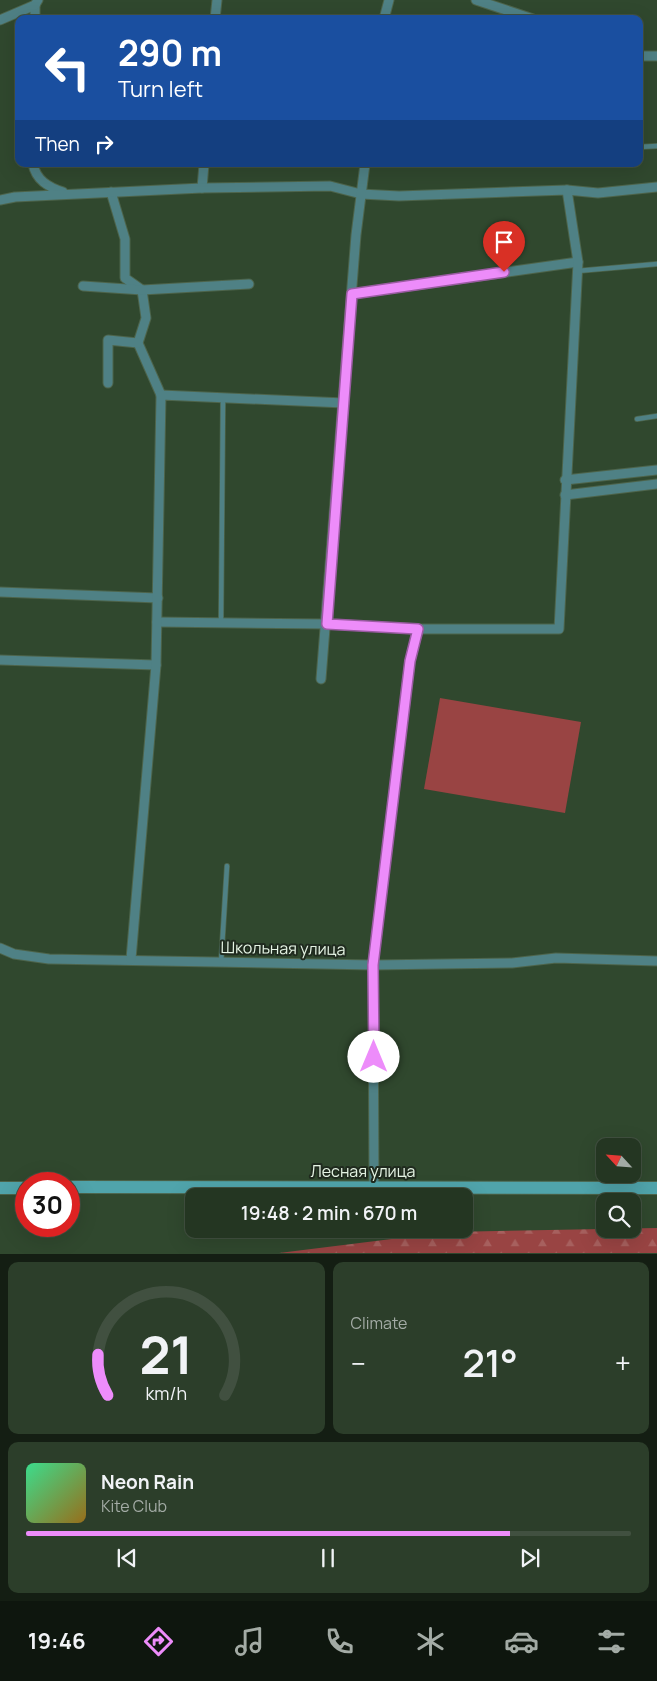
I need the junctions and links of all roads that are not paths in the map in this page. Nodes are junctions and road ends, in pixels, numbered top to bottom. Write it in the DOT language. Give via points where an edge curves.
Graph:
graph roads {
  1 [pos="217,0"];
  2 [pos="476,0"];
  3 [pos="386,1"];
  4 [pos="37,2"];
  5 [pos="35,15"];
  6 [pos="215,15"];
  7 [pos="384,15"];
  8 [pos="520,15"];
  9 [pos="0,20"];
  10 [pos="643,56"];
  11 [pos="657,56"];
  12 [pos="657,146"];
  13 [pos="643,147"];
  14 [pos="34,167"];
  15 [pos="204,167"];
  16 [pos="365,167"];
  17 [pos="657,187"];
  18 [pos="202,188"];
  19 [pos="568,190"];
  20 [pos="111,192"];
  21 [pos="69,194"];
  22 [pos="361,194"];
  23 [pos="0,200"];
  24 [pos="657,264"];
  25 [pos="578,266"];
  26 [pos="249,284"];
  27 [pos="83,286"];
  28 [pos="142,290"];
  29 [pos="352,294"];
  30 [pos="138,343"];
  31 [pos="108,382"];
  32 [pos="161,395"];
  33 [pos="224,397"];
  34 [pos="344,403"];
  35 [pos="657,416"];
  36 [pos="637,419"];
  37 [pos="657,470"];
  38 [pos="565,480"];
  39 [pos="657,484"];
  40 [pos="565,495"];
  41 [pos="0,592"];
  42 [pos="158,598"];
  43 [pos="158,622"];
  44 [pos="221,623"];
  45 [pos="327,624"];
  46 [pos="418,629"];
  47 [pos="0,660"];
  48 [pos="156,666"];
  49 [pos="321,679"];
  50 [pos="227,866"];
  51 [pos="0,948"];
  52 [pos="131,958"];
  53 [pos="657,961"];
  54 [pos="221,963"];
  55 [pos="373,965"];
  56 [pos="80,1187"];
  57 [pos="374,1187"];
  58 [pos="0,1188"];
  59 [pos="15,1188"];
  60 [pos="657,1188"];
  1 -- 6 [label="street"];
  2 -- 8 [label="street"];
  3 -- 7 [label="street"];
  4 -- 5 [label="street"];
  4 -- 9 [label="street"];
  10 -- 11 [label="street"];
  12 -- 13 [label="lane"];
  14 -- 21 [label="street" via="48,187"];
  15 -- 18 [label="street"];
  16 -- 22 [label="street"];
  17 -- 19 [label="street" via="598,193"];
  18 -- 20 [label="street"];
  18 -- 22 [label="street" via="330,186"];
  19 -- 22 [label="street" via="399,196"];
  19 -- 25 [label="street"];
  20 -- 21 [label="street"];
  20 -- 28 [label="street" via="125,239 125,278"];
  21 -- 23 [label="street"];
  22 -- 29 [label="street"];
  24 -- 25 [label="lane"];
  25 -- 29 [label="street"];
  25 -- 38 [label="street"];
  26 -- 28 [label="street"];
  27 -- 28 [label="street"];
  28 -- 30 [label="street" via="146,318"];
  29 -- 34 [label="street"];
  30 -- 31 [label="street" via="108,340"];
  30 -- 32 [label="street"];
  32 -- 33 [label="street"];
  32 -- 42 [label="street"];
  33 -- 34 [label="street"];
  33 -- 44 [label="lane"];
  34 -- 45 [label="street"];
  35 -- 36 [label="lane"];
  37 -- 38 [label="street"];
  38 -- 40 [label="street"];
  39 -- 40 [label="street"];
  40 -- 46 [label="street" via="559,629"];
  41 -- 42 [label="street"];
  42 -- 43 [label="street"];
  43 -- 44 [label="street"];
  43 -- 48 [label="street"];
  44 -- 45 [label="street"];
  45 -- 46 [label="street"];
  45 -- 49 [label="street"];
  46 -- 55 [label="street" via="408,670"];
  47 -- 48 [label="street"];
  48 -- 52 [label="street"];
  50 -- 54 [label="lane"];
  51 -- 52 [label="street, Школьная улица" via="14,954 49,959"];
  52 -- 54 [label="street, Школьная улица"];
  53 -- 55 [label="street, Школьная улица" via="556,958 512,963"];
  54 -- 55 [label="street, Школьная улица"];
  55 -- 57 [label="street"];
  56 -- 57 [label="street, Лесная улица"];
  57 -- 60 [label="street, Лесная улица"];
  58 -- 59 [label="street"];
}
